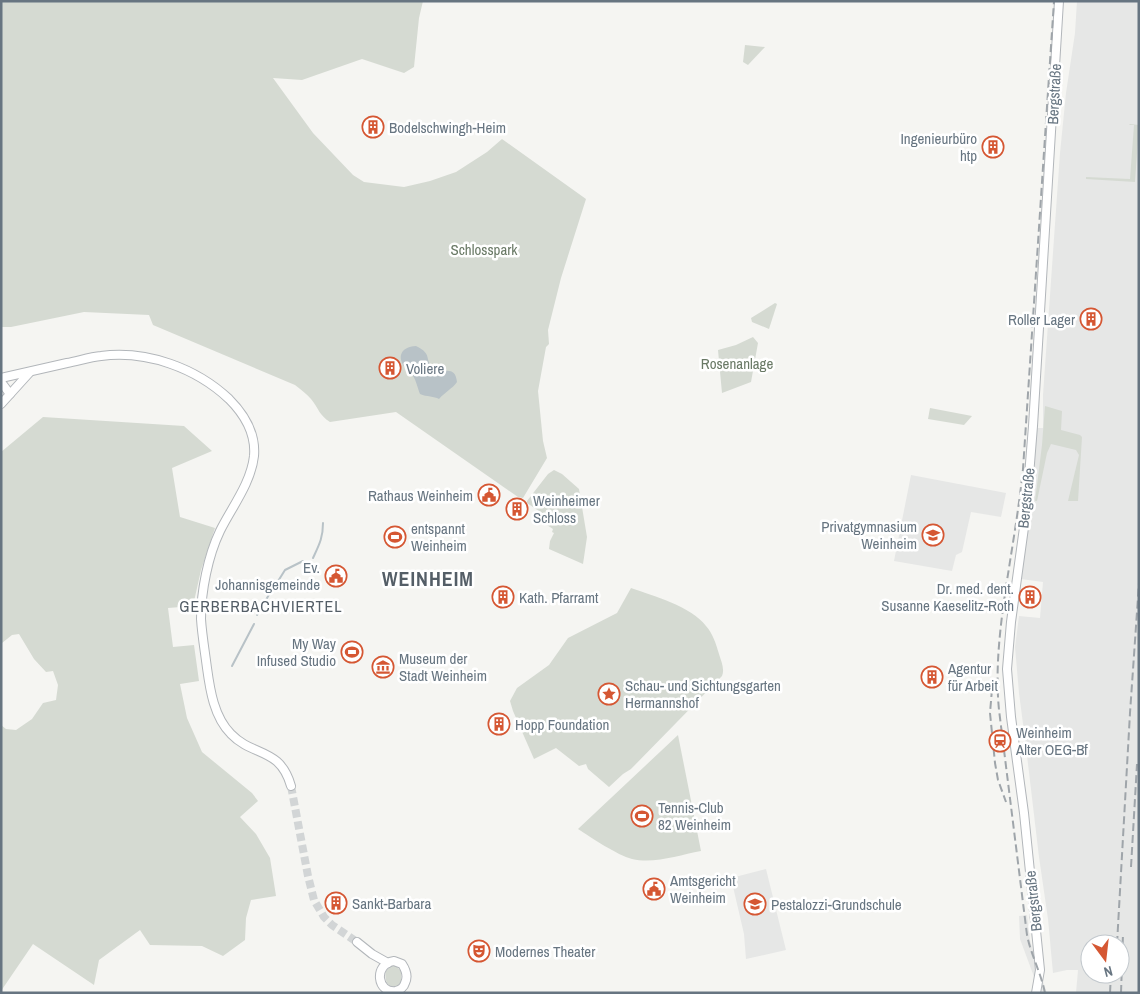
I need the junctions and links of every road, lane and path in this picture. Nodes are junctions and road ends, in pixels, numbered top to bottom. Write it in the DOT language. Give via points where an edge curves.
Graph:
graph roads {
  1 [pos="1059,1"];
  2 [pos="30,372"];
  3 [pos="1,378"];
  4 [pos="1,382"];
  5 [pos="10,394"];
  6 [pos="1,404"];
  7 [pos="291,786"];
  8 [pos="356,942"];
  9 [pos="372,954"];
  10 [pos="388,963"];
  11 [pos="382,969"];
  12 [pos="390,992"];
  13 [pos="1036,993"];
  1 -- 13 [label="main road, Bergstraße" via="1034,418 1007,662 1040,960"];
  2 -- 3 [label="main road"];
  2 -- 5 [label="main road"];
  2 -- 7 [label="main road" via="101,356 145,358 169,364 211,384 245,419 252,435 254,454 248,477 212,554 204,590 202,626 212,698 219,717 240,742 276,761 287,773"];
  4 -- 5 [label="main road"];
  5 -- 6 [label="main road"];
  8 -- 9 [label="main road"];
  9 -- 10 [label="main road"];
  9 -- 11 [label="main road"];
  10 -- 11 [label="main road"];
  10 -- 12 [label="main road" via="399,962 407,972 404,985"];
  11 -- 12 [label="main road" via="380,981"];
}
